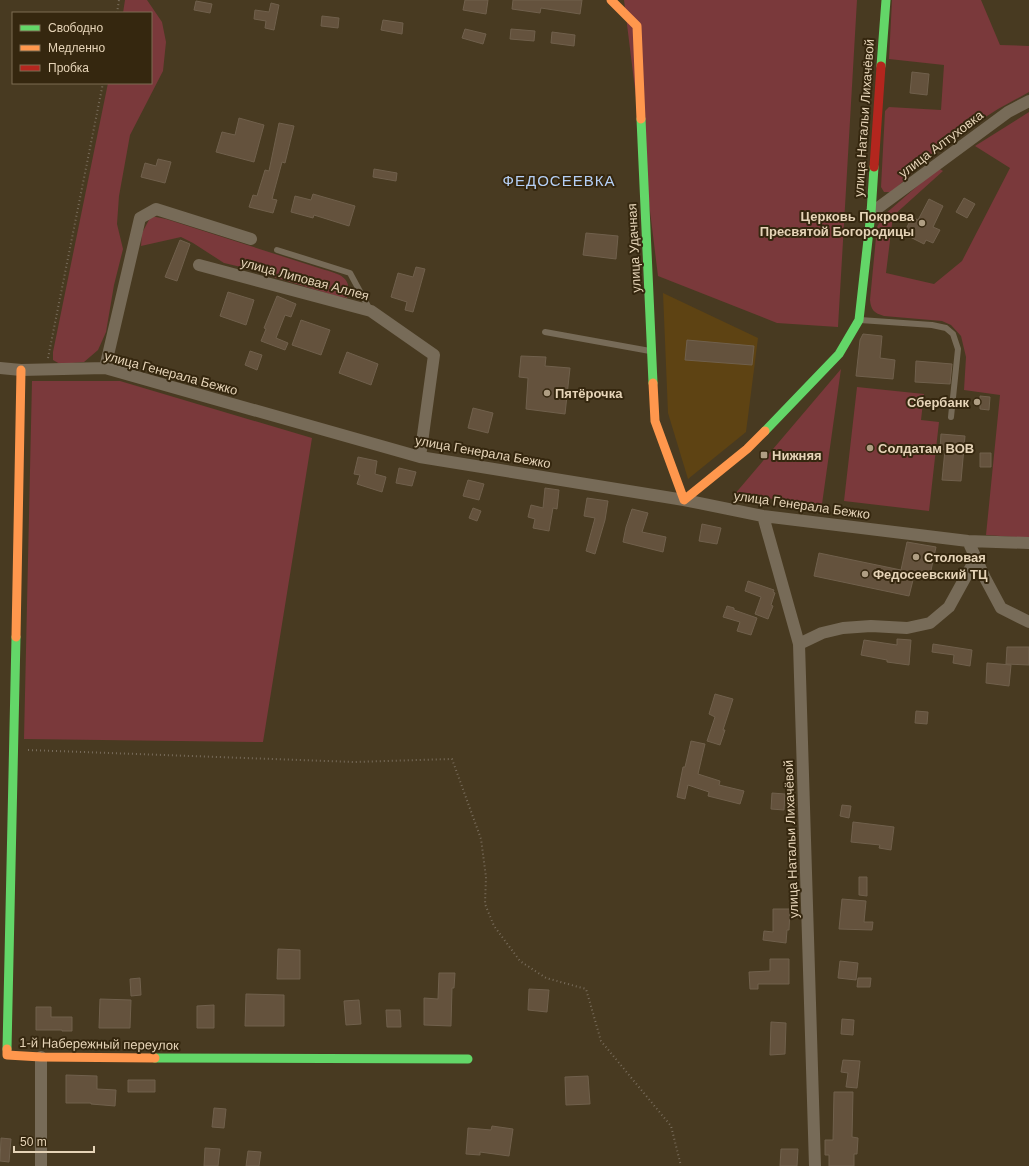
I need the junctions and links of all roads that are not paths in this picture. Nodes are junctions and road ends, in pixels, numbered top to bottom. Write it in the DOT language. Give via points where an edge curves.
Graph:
graph roads {
  1 [pos="611,0"];
  2 [pos="886,0"];
  3 [pos="1029,101"];
  4 [pos="871,213"];
  5 [pos="251,239"];
  6 [pos="278,250"];
  7 [pos="199,265"];
  8 [pos="371,311"];
  9 [pos="859,320"];
  10 [pos="545,332"];
  11 [pos="652,351"];
  12 [pos="0,368"];
  13 [pos="105,368"];
  14 [pos="21,370"];
  15 [pos="952,417"];
  16 [pos="420,457"];
  17 [pos="684,500"];
  18 [pos="763,516"];
  19 [pos="968,540"];
  20 [pos="1029,543"];
  21 [pos="976,558"];
  22 [pos="1029,622"];
  23 [pos="799,644"];
  24 [pos="41,1057"];
  25 [pos="468,1059"];
  26 [pos="41,1166"];
  27 [pos="815,1166"];
  1 -- 11 [label="street, улица Удачная" via="637,26"];
  2 -- 4 [label="street, улица Натальи Лихачёвой"];
  3 -- 4 [label="street, улица Алтуховка" via="1008,112"];
  4 -- 9 [label="street, улица Натальи Лихачёвой"];
  5 -- 13 [label="street, улица Липовая Аллея" via="156,209 140,218"];
  6 -- 8 [label="lane" via="350,273"];
  7 -- 8 [label="street, улица Липовая Аллея"];
  8 -- 16 [label="street, улица Липовая Аллея" via="434,355"];
  9 -- 15 [label="lane" via="932,325 946,328 953,334 958,349"];
  9 -- 17 [label="street, улица Натальи Лихачёвой" via="839,354 747,450"];
  10 -- 11 [label="lane"];
  11 -- 17 [label="street, улица Удачная" via="655,420"];
  12 -- 14 [label="street, улица Генерала Бежко"];
  13 -- 14 [label="street, улица Генерала Бежко"];
  13 -- 16 [label="street, улица Генерала Бежко"];
  14 -- 24 [label="street, 1-й Набережный переулок" via="6,1058"];
  16 -- 17 [label="street, улица Генерала Бежко"];
  17 -- 18 [label="street, улица Генерала Бежко"];
  18 -- 19 [label="street, улица Генерала Бежко"];
  18 -- 23 [label="street, улица Натальи Лихачёвой"];
  19 -- 20 [label="street, улица Генерала Бежко"];
  19 -- 21 [label="street"];
  21 -- 22 [label="street" via="1000,608"];
  21 -- 23 [label="street" via="949,608 930,623 907,628 843,628 822,633"];
  23 -- 27 [label="street, улица Натальи Лихачёвой"];
  24 -- 25 [label="street, 1-й Набережный переулок"];
  24 -- 26 [label="street"];
}
